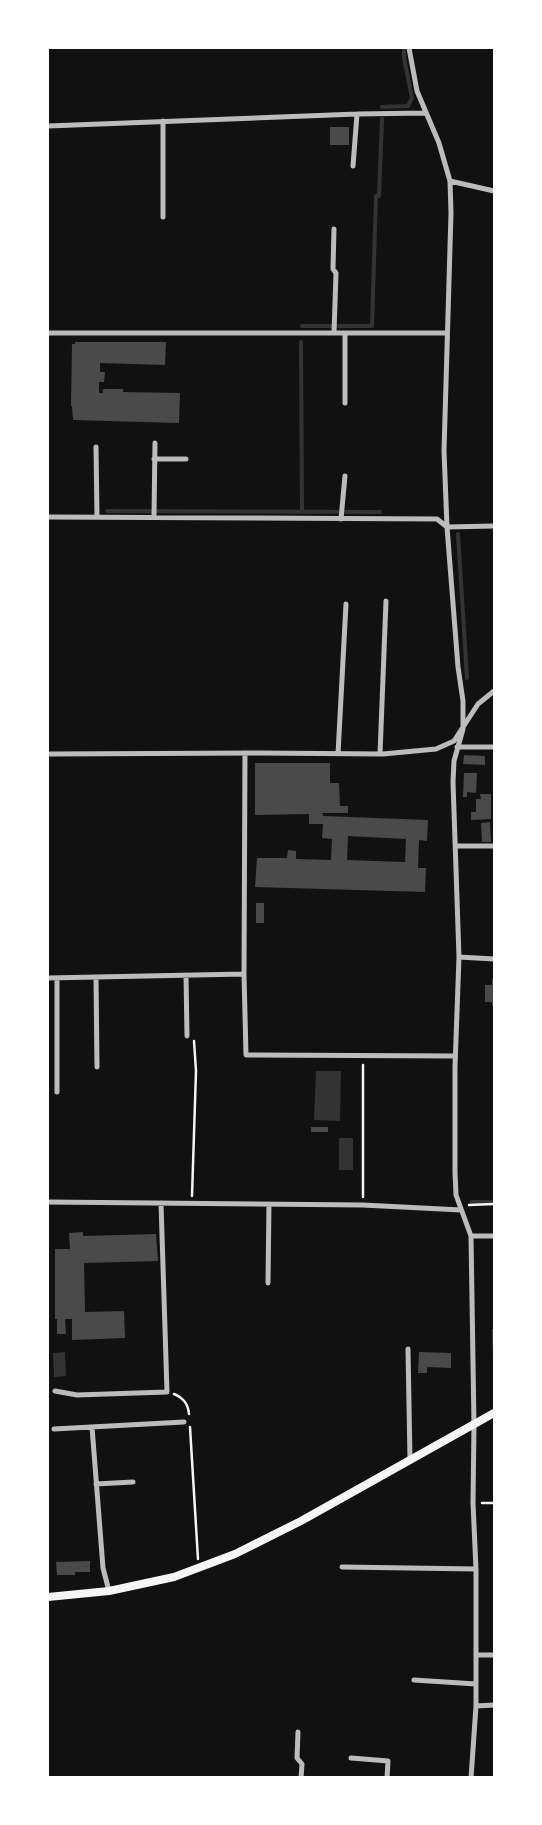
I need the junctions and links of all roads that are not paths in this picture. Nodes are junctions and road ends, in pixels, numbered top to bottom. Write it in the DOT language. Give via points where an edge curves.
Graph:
graph roads {
  1 [pos="410,48"];
  2 [pos="425,113"];
  3 [pos="357,114"];
  4 [pos="162,121"];
  5 [pos="48,126"];
  6 [pos="353,166"];
  7 [pos="450,180"];
  8 [pos="494,191"];
  9 [pos="163,217"];
  10 [pos="334,229"];
  11 [pos="334,329"];
  12 [pos="48,333"];
  13 [pos="345,333"];
  14 [pos="447,334"];
  15 [pos="345,404"];
  16 [pos="155,443"];
  17 [pos="96,447"];
  18 [pos="154,459"];
  19 [pos="186,459"];
  20 [pos="345,476"];
  21 [pos="154,513"];
  22 [pos="342,514"];
  23 [pos="48,517"];
  24 [pos="97,517"];
  25 [pos="494,526"];
  26 [pos="447,527"];
  27 [pos="386,601"];
  28 [pos="346,604"];
  29 [pos="494,691"];
  30 [pos="463,729"];
  31 [pos="457,747"];
  32 [pos="494,747"];
  33 [pos="246,753"];
  34 [pos="48,754"];
  35 [pos="338,754"];
  36 [pos="380,754"];
  37 [pos="456,846"];
  38 [pos="494,846"];
  39 [pos="459,957"];
  40 [pos="494,959"];
  41 [pos="244,974"];
  42 [pos="186,975"];
  43 [pos="96,977"];
  44 [pos="48,978"];
  45 [pos="57,978"];
  46 [pos="187,1036"];
  47 [pos="455,1056"];
  48 [pos="97,1067"];
  49 [pos="57,1092"];
  50 [pos="48,1202"];
  51 [pos="161,1203"];
  52 [pos="269,1204"];
  53 [pos="460,1207"];
  54 [pos="471,1236"];
  55 [pos="494,1236"];
  56 [pos="268,1283"];
  57 [pos="408,1349"];
  58 [pos="55,1392"];
  59 [pos="494,1413"];
  60 [pos="186,1423"];
  61 [pos="474,1424"];
  62 [pos="92,1427"];
  63 [pos="54,1429"];
  64 [pos="410,1460"];
  65 [pos="133,1482"];
  66 [pos="96,1484"];
  67 [pos="342,1567"];
  68 [pos="476,1569"];
  69 [pos="109,1591"];
  70 [pos="48,1597"];
  71 [pos="476,1655"];
  72 [pos="494,1655"];
  73 [pos="414,1680"];
  74 [pos="476,1684"];
  75 [pos="494,1705"];
  76 [pos="476,1706"];
  77 [pos="298,1732"];
  78 [pos="351,1758"];
  79 [pos="301,1778"];
  80 [pos="387,1778"];
  81 [pos="471,1778"];
  1 -- 2 [label="street" via="417,91"];
  2 -- 3 [label="street"];
  2 -- 7 [label="street" via="440,143"];
  3 -- 4 [label="street"];
  3 -- 6 [label="street"];
  4 -- 5 [label="street"];
  4 -- 9 [label="street"];
  7 -- 8 [label="street"];
  7 -- 14 [label="street"];
  10 -- 11 [label="street"];
  11 -- 12 [label="street"];
  11 -- 13 [label="street"];
  13 -- 14 [label="street"];
  13 -- 15 [label="street"];
  14 -- 26 [label="street" via="444,451"];
  16 -- 18 [label="street"];
  17 -- 24 [label="street"];
  18 -- 19 [label="street"];
  18 -- 21 [label="street"];
  20 -- 22 [label="street"];
  21 -- 22 [label="street"];
  21 -- 24 [label="street"];
  22 -- 26 [label="street" via="437,519"];
  23 -- 24 [label="street"];
  25 -- 26 [label="street"];
  26 -- 30 [label="street"];
  27 -- 36 [label="street"];
  28 -- 35 [label="street"];
  29 -- 30 [label="street" via="478,704"];
  30 -- 31 [label="street"];
  30 -- 36 [label="street" via="454,741 436,749"];
  31 -- 32 [label="street"];
  31 -- 37 [label="street" via="453,782"];
  33 -- 34 [label="street"];
  33 -- 35 [label="street"];
  33 -- 41 [label="street"];
  35 -- 36 [label="street"];
  37 -- 38 [label="street"];
  37 -- 39 [label="street"];
  39 -- 40 [label="street"];
  39 -- 47 [label="street"];
  41 -- 42 [label="street"];
  41 -- 47 [label="street" via="246,1055"];
  42 -- 43 [label="street"];
  42 -- 46 [label="street"];
  43 -- 45 [label="street"];
  43 -- 48 [label="street"];
  44 -- 45 [label="street"];
  45 -- 49 [label="street"];
  47 -- 53 [label="street" via="455,1172"];
  50 -- 51 [label="street"];
  51 -- 52 [label="street"];
  51 -- 58 [label="street" via="167,1392 77,1395"];
  52 -- 53 [label="street"];
  52 -- 56 [label="street"];
  53 -- 54 [label="street"];
  54 -- 55 [label="street"];
  54 -- 61 [label="street"];
  57 -- 64 [label="street"];
  59 -- 61 [label="main road"];
  60 -- 62 [label="street"];
  61 -- 64 [label="main road"];
  61 -- 68 [label="street"];
  62 -- 63 [label="street"];
  62 -- 66 [label="street"];
  64 -- 69 [label="main road" via="235,1554 174,1577"];
  65 -- 66 [label="street"];
  66 -- 69 [label="street" via="103,1568"];
  67 -- 68 [label="street"];
  68 -- 71 [label="street"];
  69 -- 70 [label="main road"];
  71 -- 72 [label="street"];
  71 -- 74 [label="street"];
  73 -- 74 [label="street"];
  74 -- 76 [label="street"];
  75 -- 76 [label="street"];
  76 -- 81 [label="street"];
  77 -- 79 [label="street" via="297,1758 302,1764"];
  78 -- 80 [label="street" via="388,1761"];
}
